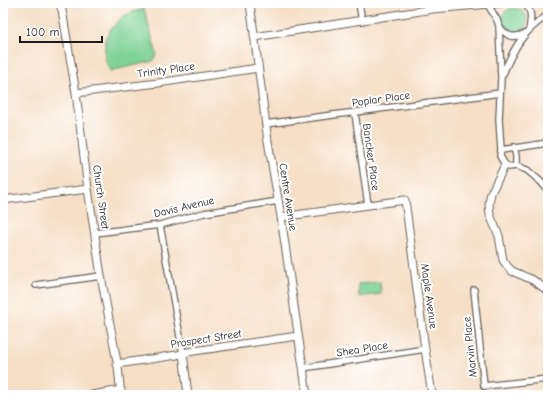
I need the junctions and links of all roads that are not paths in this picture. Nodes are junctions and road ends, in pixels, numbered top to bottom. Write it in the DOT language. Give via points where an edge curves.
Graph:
graph roads {
  1 [pos="59,3"];
  2 [pos="250,3"];
  3 [pos="359,3"];
  4 [pos="501,3"];
  5 [pos="524,3"];
  6 [pos="487,4"];
  7 [pos="427,6"];
  8 [pos="548,15"];
  9 [pos="362,21"];
  10 [pos="499,26"];
  11 [pos="527,32"];
  12 [pos="254,37"];
  13 [pos="258,68"];
  14 [pos="501,78"];
  15 [pos="76,93"];
  16 [pos="500,94"];
  17 [pos="355,113"];
  18 [pos="265,124"];
  19 [pos="548,143"];
  20 [pos="514,147"];
  21 [pos="501,150"];
  22 [pos="505,165"];
  23 [pos="516,166"];
  24 [pos="88,189"];
  25 [pos="548,190"];
  26 [pos="3,200"];
  27 [pos="278,201"];
  28 [pos="368,205"];
  29 [pos="281,217"];
  30 [pos="160,225"];
  31 [pos="95,234"];
  32 [pos="101,276"];
  33 [pos="36,285"];
  34 [pos="474,290"];
  35 [pos="548,291"];
  36 [pos="298,336"];
  37 [pos="425,349"];
  38 [pos="183,353"];
  39 [pos="117,364"];
  40 [pos="303,368"];
  41 [pos="548,379"];
  42 [pos="121,393"];
  43 [pos="92,395"];
  44 [pos="188,395"];
  45 [pos="307,395"];
  46 [pos="432,395"];
  1 -- 15 [label="street, Church Street"];
  2 -- 12 [label="street, Centre Avenue"];
  3 -- 9 [label="street"];
  4 -- 6 [label="street"];
  5 -- 11 [label="street" via="531,16"];
  6 -- 7 [label="street"];
  6 -- 10 [label="street"];
  7 -- 9 [label="street"];
  8 -- 11 [label="street"];
  9 -- 12 [label="street"];
  10 -- 11 [label="street" via="514,37"];
  10 -- 14 [label="street"];
  11 -- 14 [label="street" via="511,56"];
  12 -- 13 [label="street, Centre Avenue"];
  13 -- 15 [label="street, Trinity Place"];
  13 -- 18 [label="street, Centre Avenue"];
  14 -- 16 [label="street"];
  15 -- 24 [label="street, Church Street"];
  16 -- 17 [label="street, Poplar Place"];
  16 -- 21 [label="street"];
  17 -- 18 [label="street, Poplar Place"];
  17 -- 28 [label="street, Bancker Place"];
  18 -- 27 [label="street, Centre Avenue"];
  19 -- 20 [label="street"];
  20 -- 21 [label="street"];
  20 -- 23 [label="street"];
  21 -- 22 [label="street" via="501,160"];
  22 -- 23 [label="street"];
  22 -- 35 [label="street" via="491,193 489,204 503,260 512,272 533,280"];
  23 -- 25 [label="street" via="527,170"];
  24 -- 26 [label="street"];
  24 -- 31 [label="street, Church Street"];
  27 -- 29 [label="street, Centre Avenue"];
  27 -- 30 [label="street, Davis Avenue" via="204,213"];
  28 -- 29 [label="street"];
  28 -- 37 [label="street, Maple Avenue" via="405,200"];
  29 -- 36 [label="street, Centre Avenue"];
  30 -- 31 [label="street, Davis Avenue"];
  30 -- 38 [label="street"];
  31 -- 32 [label="street, Church Street"];
  32 -- 33 [label="street"];
  32 -- 39 [label="street, Church Street"];
  34 -- 41 [label="street, Marvin Place" via="484,386"];
  36 -- 38 [label="street, Prospect Street"];
  36 -- 40 [label="street, Centre Avenue"];
  37 -- 40 [label="street, Shea Place"];
  37 -- 46 [label="street, Maple Avenue"];
  38 -- 39 [label="street, Prospect Street"];
  38 -- 44 [label="street"];
  39 -- 42 [label="street, Church Street"];
  40 -- 45 [label="street, Centre Avenue"];
  42 -- 43 [label="street"];
}
